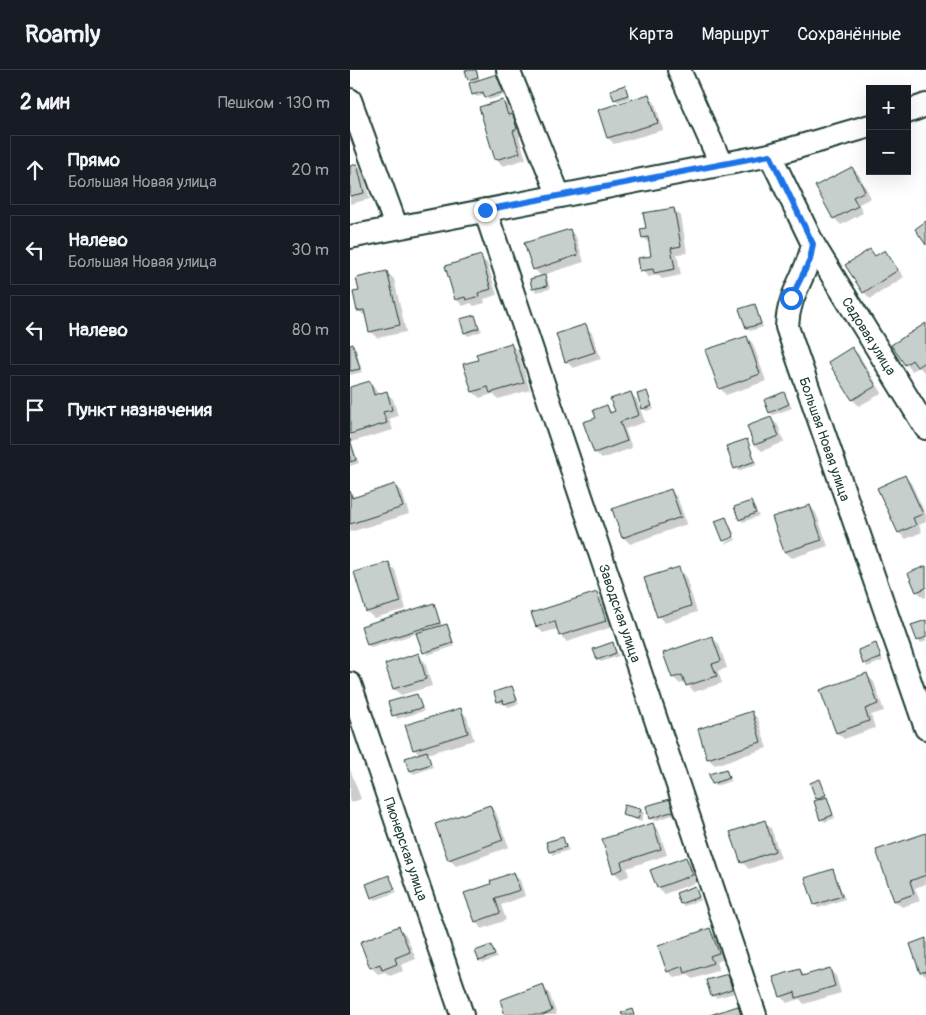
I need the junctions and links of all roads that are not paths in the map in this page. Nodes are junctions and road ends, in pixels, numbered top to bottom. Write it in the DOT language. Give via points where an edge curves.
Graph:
graph roads {
  1 [pos="508,70"];
  2 [pos="679,70"];
  3 [pos="350,100"];
  4 [pos="926,105"];
  5 [pos="911,111"];
  6 [pos="866,127"];
  7 [pos="770,155"];
  8 [pos="721,164"];
  9 [pos="559,196"];
  10 [pos="485,210"];
  11 [pos="396,226"];
  12 [pos="350,237"];
  13 [pos="813,244"];
  14 [pos="926,428"];
  15 [pos="350,684"];
  16 [pos="926,728"];
  17 [pos="462,1015"];
  18 [pos="755,1015"];
  1 -- 9 [label="street"];
  2 -- 8 [label="street"];
  3 -- 11 [label="street"];
  4 -- 5 [label="street"];
  6 -- 7 [label="street"];
  7 -- 8 [label="street"];
  7 -- 13 [label="street"];
  8 -- 9 [label="street"];
  9 -- 10 [label="street"];
  10 -- 11 [label="street"];
  10 -- 18 [label="street, Заводская улица"];
  11 -- 12 [label="street"];
  13 -- 14 [label="street, Садовая улица"];
  13 -- 16 [label="street, Большая Новая улица" via="810,260 791,298 787,327"];
  15 -- 17 [label="street, Пионерская улица"];
}
